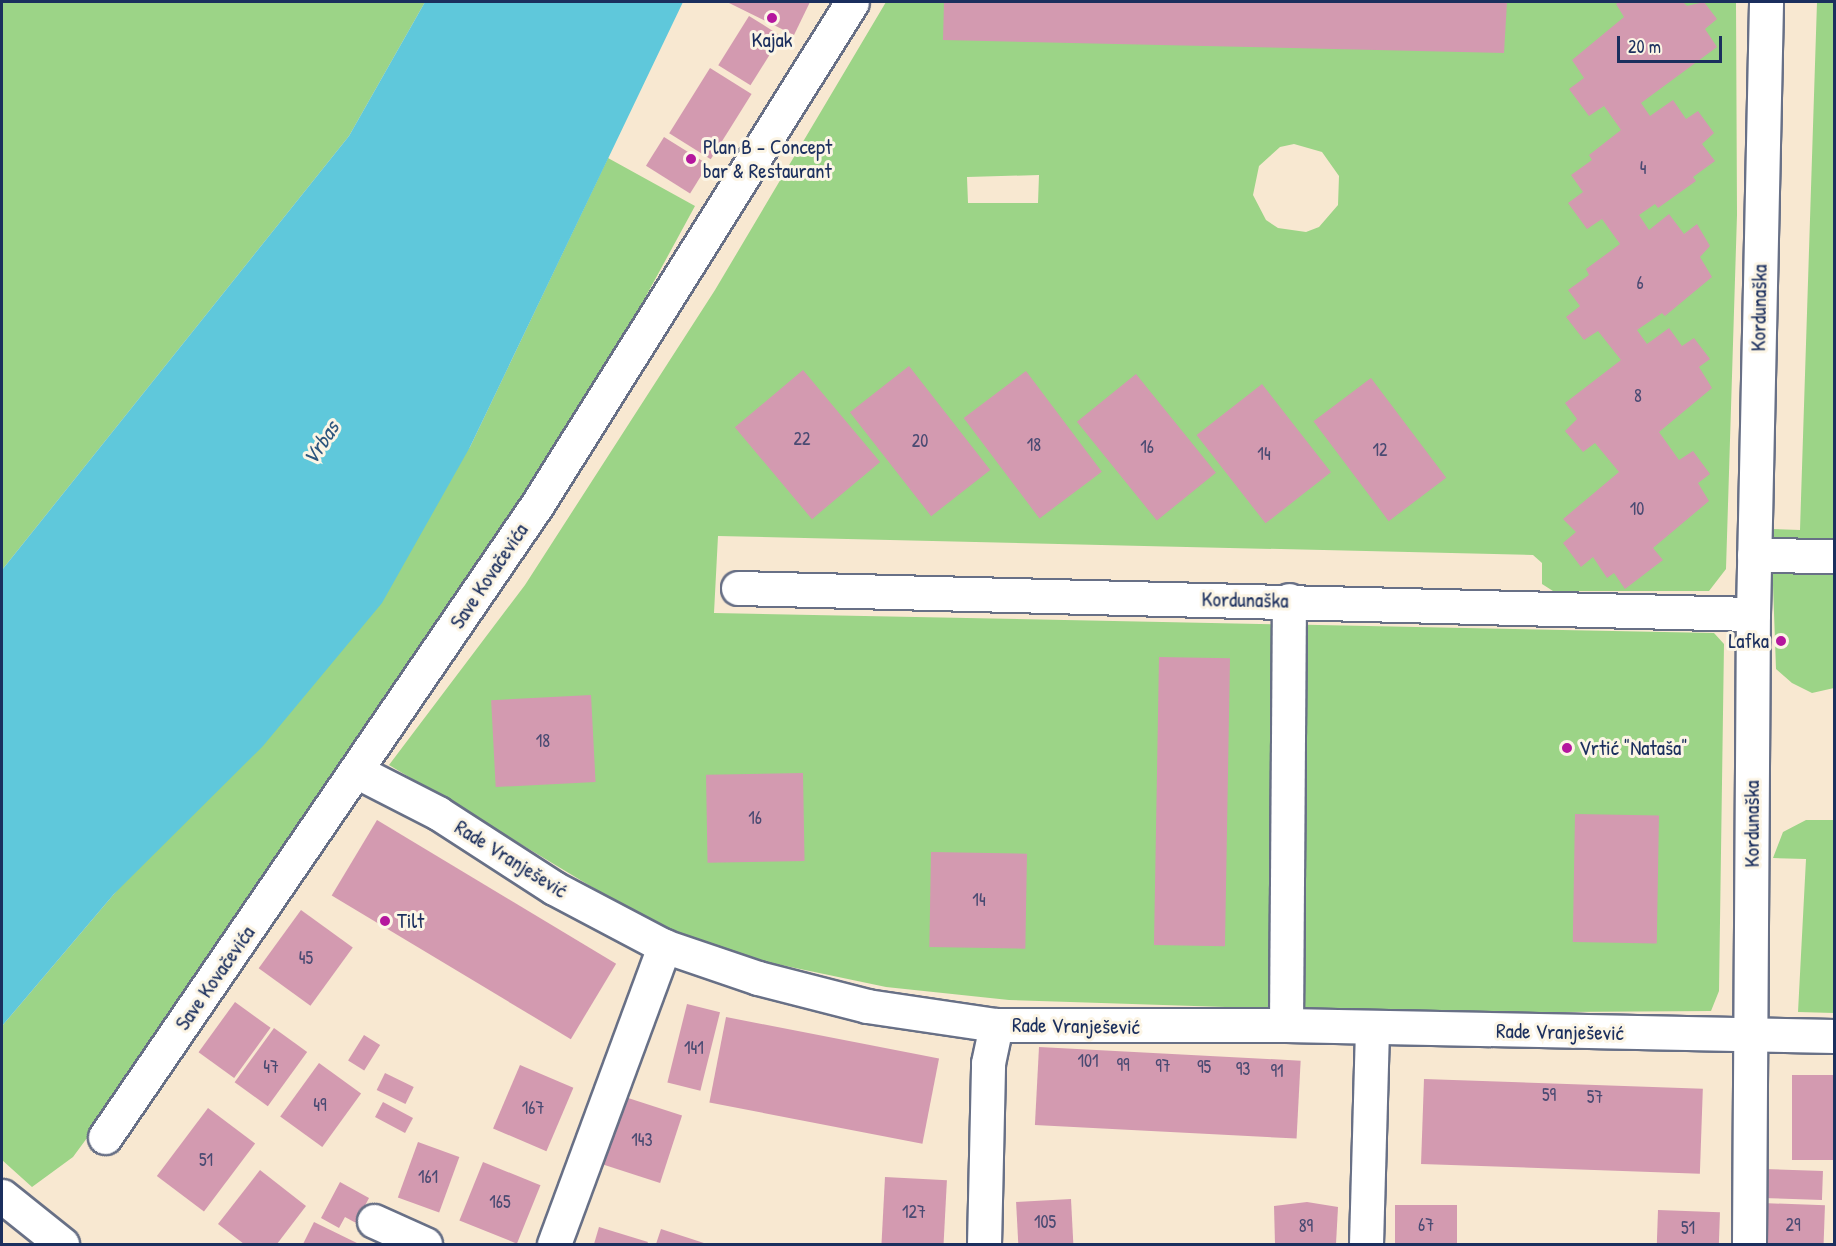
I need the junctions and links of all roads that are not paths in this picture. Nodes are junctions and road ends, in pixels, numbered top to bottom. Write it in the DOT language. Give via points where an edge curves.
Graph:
graph roads {
  1 [pos="852,2"];
  2 [pos="1766,2"];
  3 [pos="1754,555"];
  4 [pos="1834,556"];
  5 [pos="738,588"];
  6 [pos="1289,600"];
  7 [pos="1753,614"];
  8 [pos="358,772"];
  9 [pos="664,946"];
  10 [pos="996,1025"];
  11 [pos="1286,1025"];
  12 [pos="1372,1029"];
  13 [pos="1748,1034"];
  14 [pos="1834,1036"];
  15 [pos="105,1137"];
  16 [pos="8,1201"];
  17 [pos="374,1221"];
  18 [pos="62,1245"];
  19 [pos="425,1245"];
  20 [pos="554,1245"];
  21 [pos="984,1245"];
  22 [pos="1366,1245"];
  23 [pos="1749,1245"];
  1 -- 8 [label="street, Save Kovačevića" via="537,506"];
  2 -- 3 [label="street, Kordunaška"];
  3 -- 4 [label="street"];
  3 -- 7 [label="street, Kordunaška"];
  5 -- 6 [label="street, Kordunaška"];
  6 -- 7 [label="street, Kordunaška"];
  6 -- 11 [label="street"];
  7 -- 13 [label="street, Kordunaška"];
  8 -- 9 [label="street, Rade Vranješević" via="438,813 554,888"];
  8 -- 15 [label="street, Save Kovačevića"];
  9 -- 10 [label="street, Rade Vranješević" via="825,998"];
  9 -- 20 [label="street"];
  10 -- 11 [label="street, Rade Vranješević"];
  10 -- 21 [label="street, Rade Vranješević" via="988,1063"];
  11 -- 12 [label="street, Rade Vranješević"];
  12 -- 13 [label="street, Rade Vranješević"];
  12 -- 22 [label="street"];
  13 -- 14 [label="street, Rade Vranješević"];
  13 -- 23 [label="street"];
  16 -- 18 [label="street"];
  17 -- 19 [label="street"];
}
